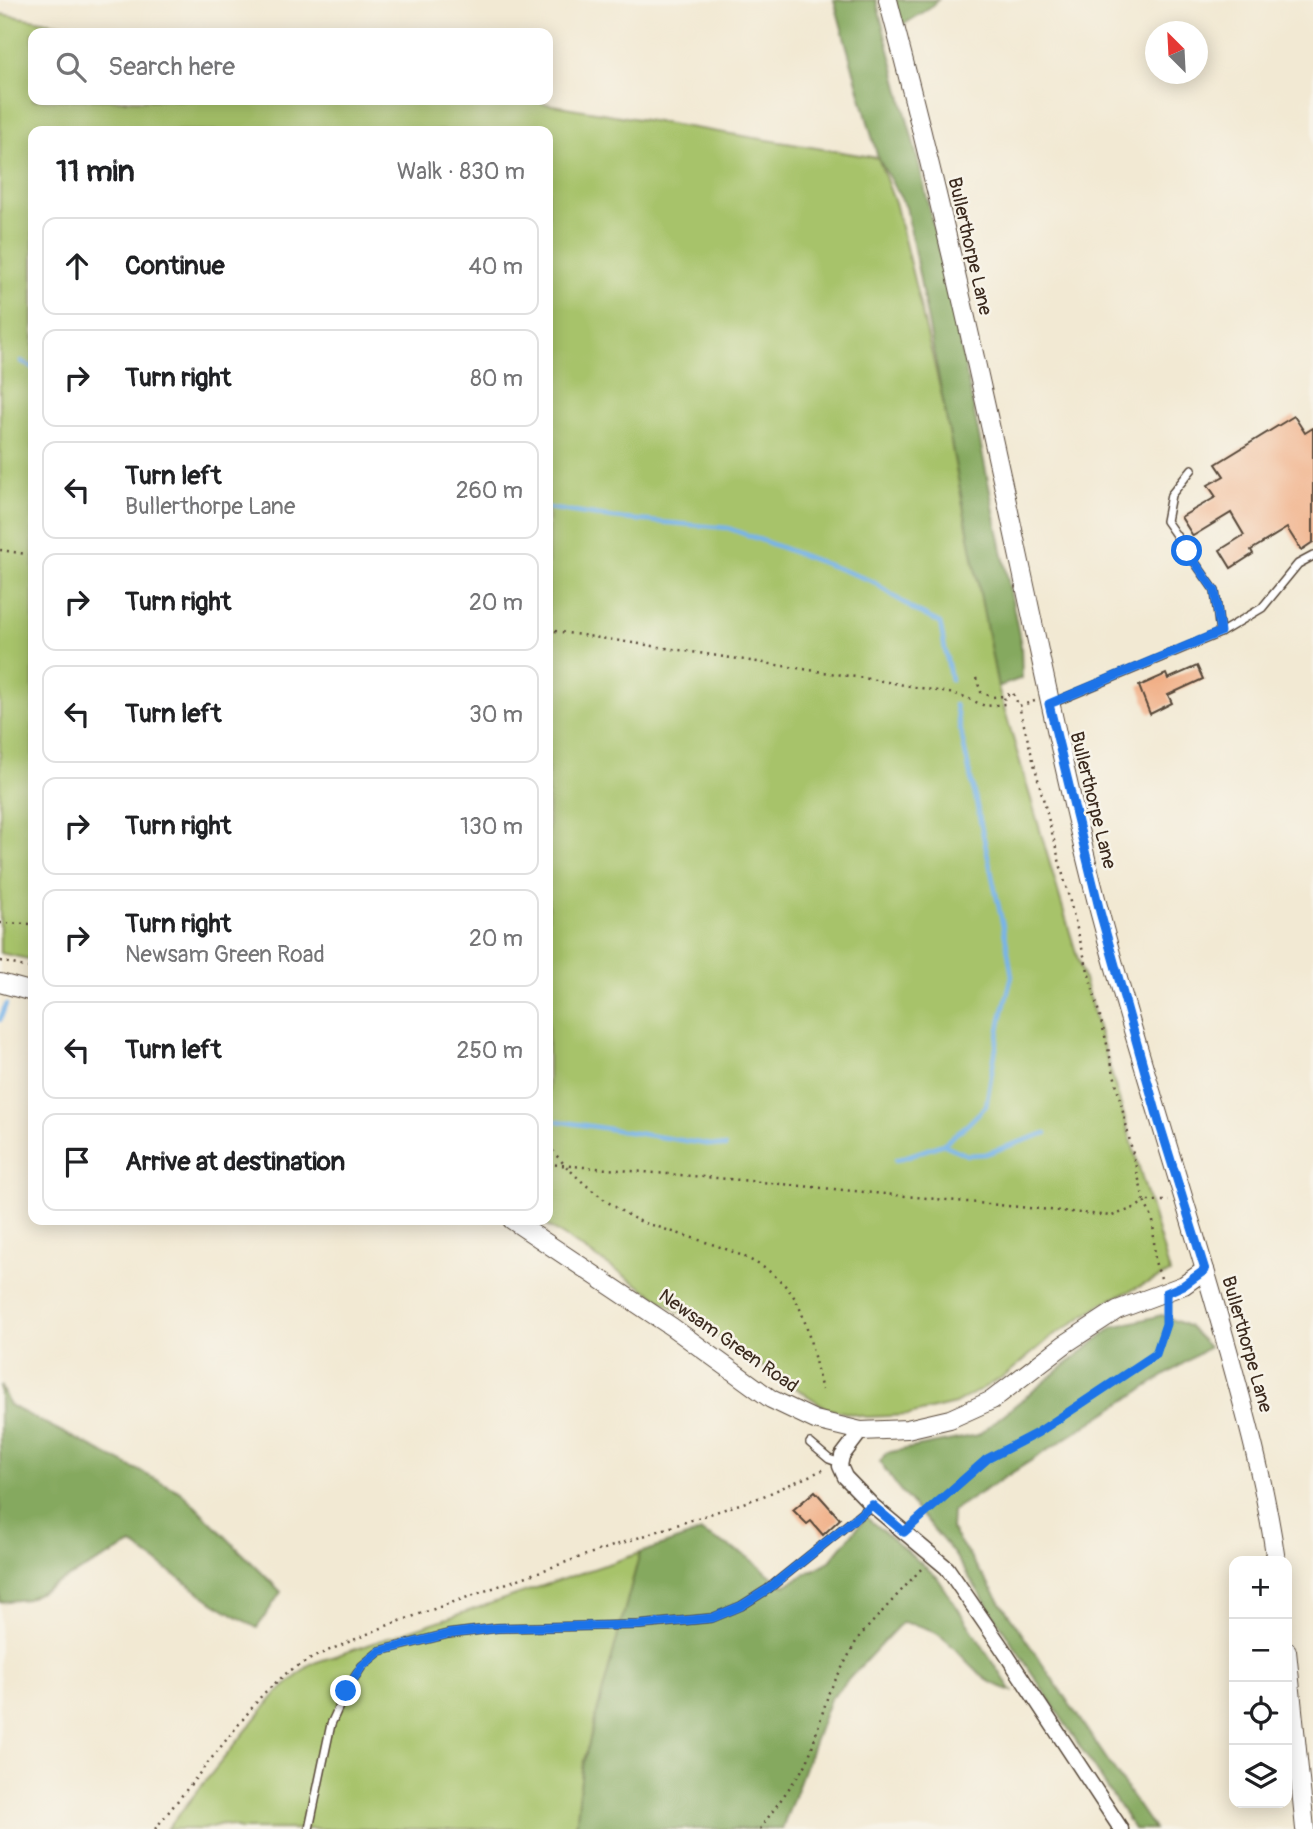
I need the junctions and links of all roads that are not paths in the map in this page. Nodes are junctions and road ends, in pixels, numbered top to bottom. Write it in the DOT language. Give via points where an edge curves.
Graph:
graph roads {
  1 [pos="888,0"];
  2 [pos="1192,469"];
  3 [pos="1313,556"];
  4 [pos="1220,632"];
  5 [pos="1049,701"];
  6 [pos="0,983"];
  7 [pos="28,991"];
  8 [pos="520,1225"];
  9 [pos="1205,1270"];
  10 [pos="861,1431"];
  11 [pos="810,1443"];
  12 [pos="841,1463"];
  13 [pos="872,1505"];
  14 [pos="1275,1556"];
  15 [pos="1290,1682"];
  16 [pos="309,1829"];
  17 [pos="1121,1829"];
  18 [pos="1305,1829"];
  1 -- 5 [label="street, Bullerthorpe Lane" via="946,226"];
  2 -- 4 [label="lane" via="1171,495 1166,521 1215,591"];
  3 -- 4 [label="lane" via="1298,564 1262,608"];
  4 -- 5 [label="lane"];
  5 -- 9 [label="street, Bullerthorpe Lane" via="1100,912"];
  6 -- 7 [label="street"];
  8 -- 10 [label="street, Newsam Green Road" via="672,1326 771,1399 815,1420"];
  9 -- 10 [label="street, Newsam Green Road" via="1184,1285 1117,1310 992,1400 950,1419 906,1429"];
  9 -- 14 [label="street, Bullerthorpe Lane" via="1258,1456"];
  10 -- 12 [label="street"];
  11 -- 12 [label="lane"];
  12 -- 13 [label="street" via="845,1477"];
  13 -- 16 [label="lane" via="768,1589 712,1618 639,1625 498,1628 448,1634 380,1651 362,1666 331,1724"];
  13 -- 17 [label="street" via="947,1568"];
  15 -- 18 [label="street"];
}
